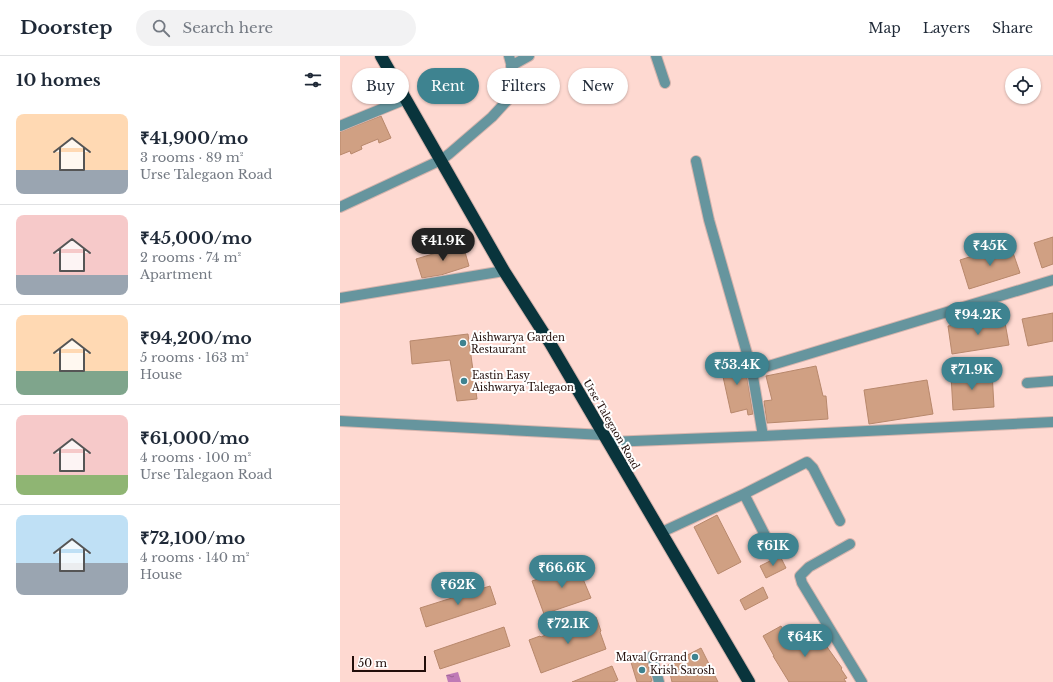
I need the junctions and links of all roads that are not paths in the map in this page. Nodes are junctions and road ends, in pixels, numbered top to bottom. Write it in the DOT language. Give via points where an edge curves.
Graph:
graph roads {
  1 [pos="381,56"];
  2 [pos="528,56"];
  3 [pos="656,56"];
  4 [pos="510,61"];
  5 [pos="388,68"];
  6 [pos="665,82"];
  7 [pos="394,104"];
  8 [pos="409,104"];
  9 [pos="340,126"];
  10 [pos="441,160"];
  11 [pos="696,161"];
  12 [pos="340,207"];
  13 [pos="504,271"];
  14 [pos="1053,280"];
  15 [pos="340,298"];
  16 [pos="752,371"];
  17 [pos="1053,381"];
  18 [pos="1027,383"];
  19 [pos="340,420"];
  20 [pos="1053,422"];
  21 [pos="763,436"];
  22 [pos="606,438"];
  23 [pos="744,494"];
  24 [pos="840,521"];
  25 [pos="662,532"];
  26 [pos="850,544"];
  27 [pos="770,545"];
  28 [pos="652,656"];
  29 [pos="659,682"];
  30 [pos="749,682"];
  31 [pos="862,682"];
  1 -- 5 [label="highway, Urse Talegaon Road"];
  2 -- 4 [label="street"];
  3 -- 6 [label="street"];
  4 -- 10 [label="street" via="516,82 514,93 492,117"];
  7 -- 9 [label="street"];
  8 -- 10 [label="highway, Urse Talegaon Road"];
  10 -- 12 [label="street"];
  10 -- 13 [label="highway, Urse Talegaon Road"];
  11 -- 16 [label="street" via="709,220"];
  13 -- 15 [label="street"];
  13 -- 22 [label="highway, Urse Talegaon Road" via="548,338"];
  14 -- 16 [label="street"];
  16 -- 21 [label="street"];
  17 -- 18 [label="street"];
  19 -- 22 [label="street"];
  20 -- 21 [label="street"];
  21 -- 22 [label="street"];
  22 -- 25 [label="highway, Urse Talegaon Road"];
  23 -- 24 [label="street" via="807,462"];
  23 -- 25 [label="street"];
  23 -- 27 [label="street"];
  25 -- 30 [label="highway, Urse Talegaon Road"];
  26 -- 31 [label="street" via="809,567 800,576 802,584"];
  28 -- 29 [label="street"];
}
